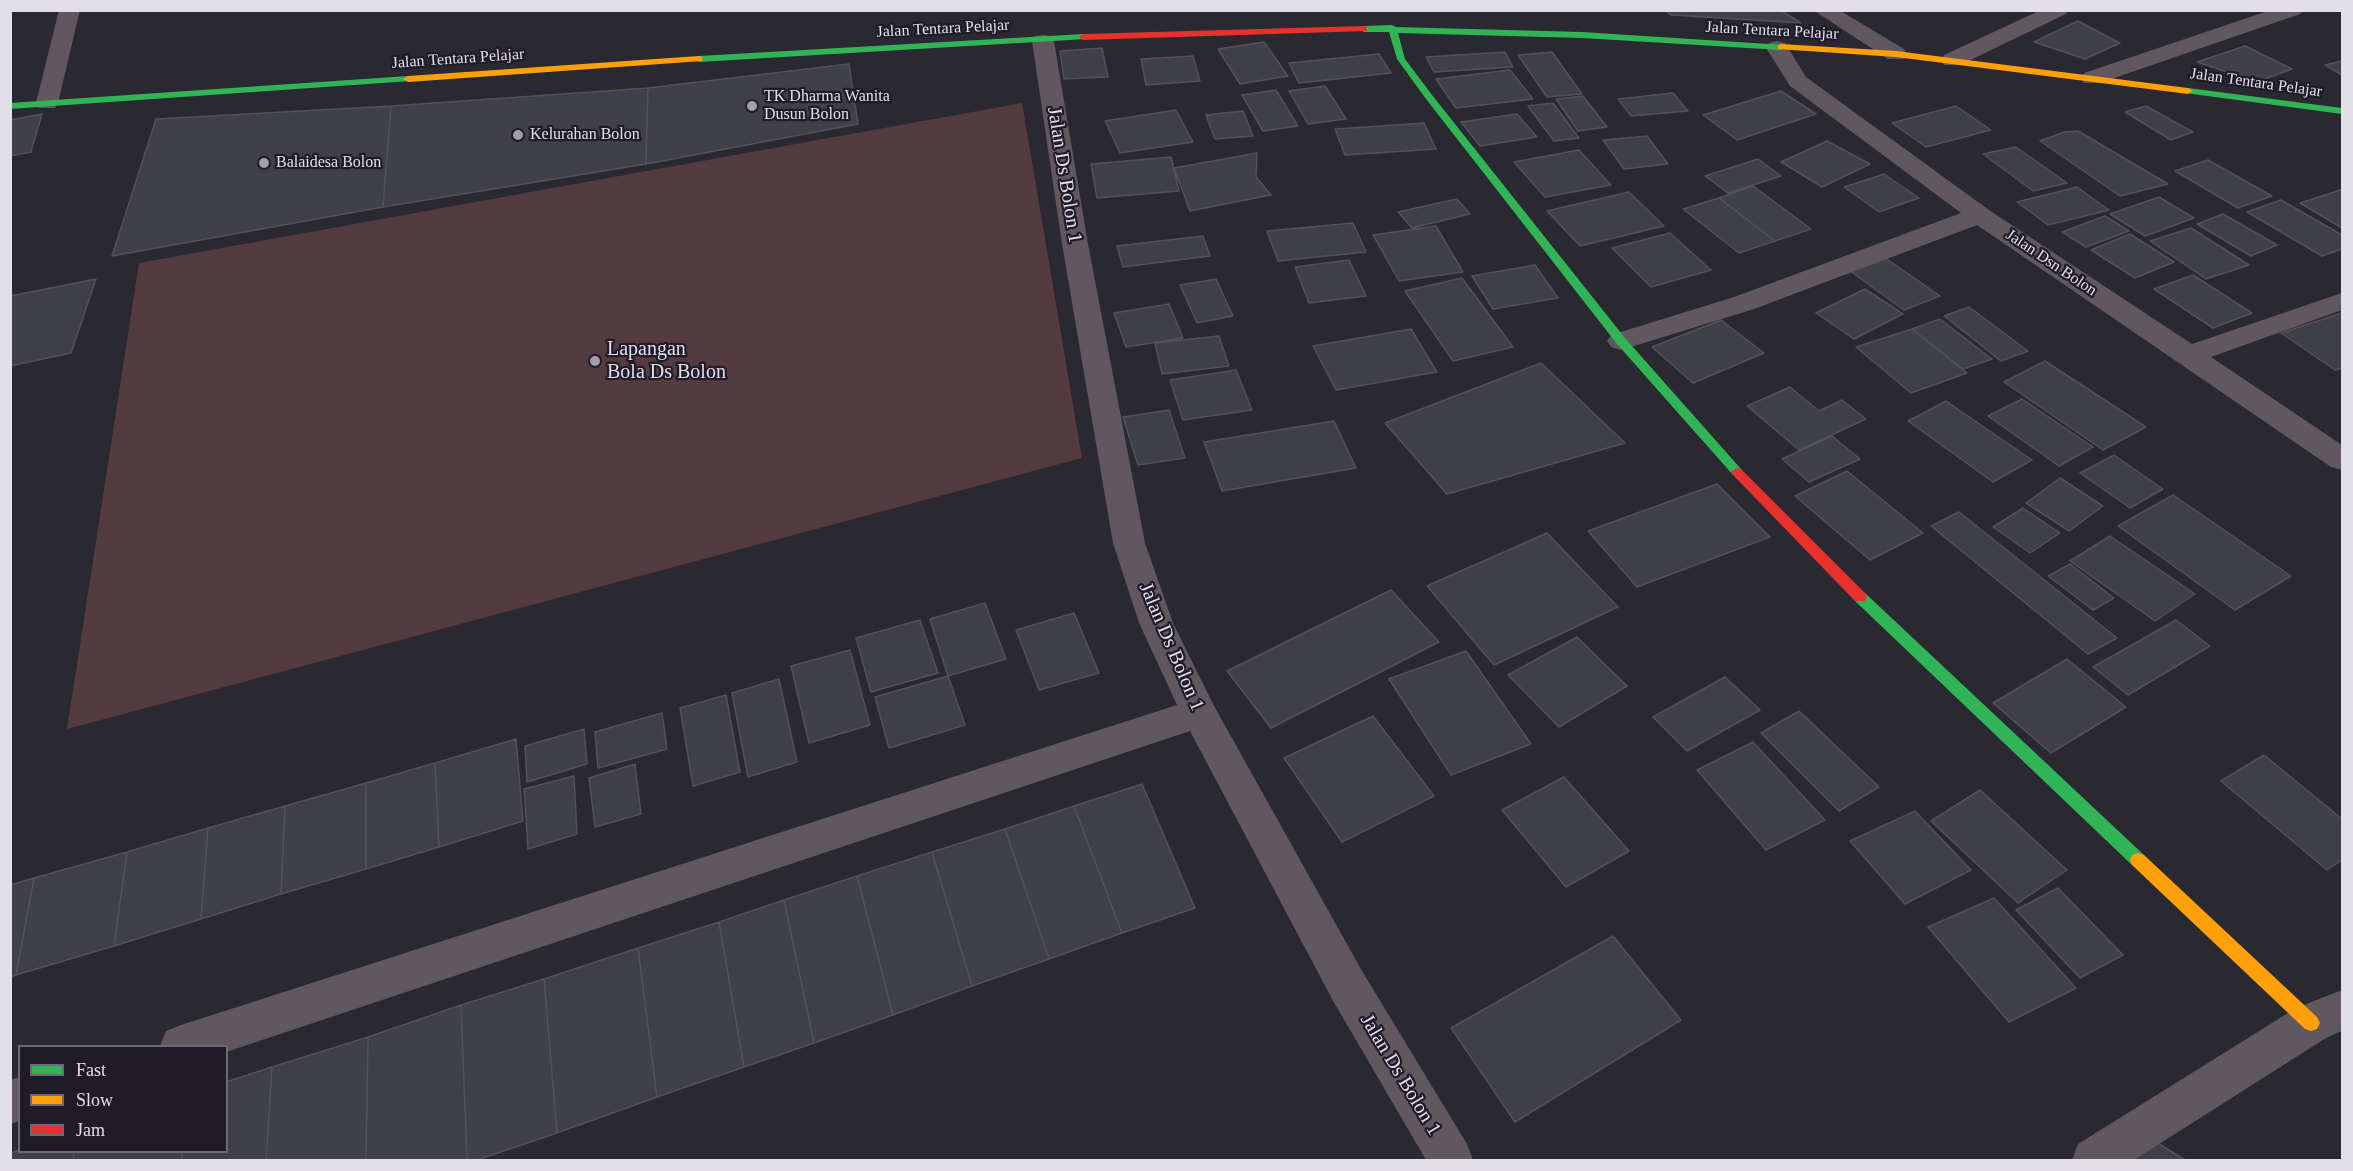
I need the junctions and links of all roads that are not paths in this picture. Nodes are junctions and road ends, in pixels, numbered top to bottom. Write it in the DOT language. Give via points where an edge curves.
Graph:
graph roads {
  1 [pos="70,10"];
  2 [pos="1823,10"];
  3 [pos="2059,10"];
  4 [pos="2293,10"];
  5 [pos="1392,28"];
  6 [pos="1043,40"];
  7 [pos="1777,48"];
  8 [pos="1896,54"];
  9 [pos="1952,60"];
  10 [pos="2092,78"];
  11 [pos="47,103"];
  12 [pos="10,106"];
  13 [pos="2343,111"];
  14 [pos="1980,215"];
  15 [pos="2343,301"];
  16 [pos="1621,341"];
  17 [pos="2190,355"];
  18 [pos="2343,459"];
  19 [pos="1199,713"];
  20 [pos="2327,1016"];
  21 [pos="187,1045"];
  22 [pos="1451,1161"];
  23 [pos="2094,1161"];
  1 -- 11 [label="street"];
  2 -- 8 [label="street"];
  3 -- 9 [label="street"];
  4 -- 10 [label="street"];
  5 -- 6 [label="main road, Jalan Tentara Pelajar"];
  5 -- 7 [label="main road, Jalan Tentara Pelajar"];
  5 -- 16 [label="main road" via="1401,59 1428,97"];
  6 -- 11 [label="main road, Jalan Tentara Pelajar" via="737,56"];
  6 -- 19 [label="street, Jalan Ds Bolon 1" via="1129,543 1156,622"];
  7 -- 8 [label="main road, Jalan Tentara Pelajar"];
  7 -- 14 [label="street, Jalan Dsn Bolon" via="1798,81"];
  8 -- 9 [label="main road, Jalan Tentara Pelajar"];
  9 -- 10 [label="main road, Jalan Tentara Pelajar"];
  10 -- 13 [label="main road, Jalan Tentara Pelajar"];
  11 -- 12 [label="main road, Jalan Tentara Pelajar"];
  14 -- 16 [label="street" via="1744,303"];
  14 -- 17 [label="street, Jalan Dsn Bolon"];
  15 -- 17 [label="street"];
  16 -- 20 [label="main road" via="1726,461 1843,581"];
  17 -- 18 [label="street, Jalan Dsn Bolon"];
  19 -- 21 [label="street"];
  19 -- 22 [label="street, Jalan Ds Bolon 1" via="1347,985"];
  20 -- 23 [label="street"];
}
